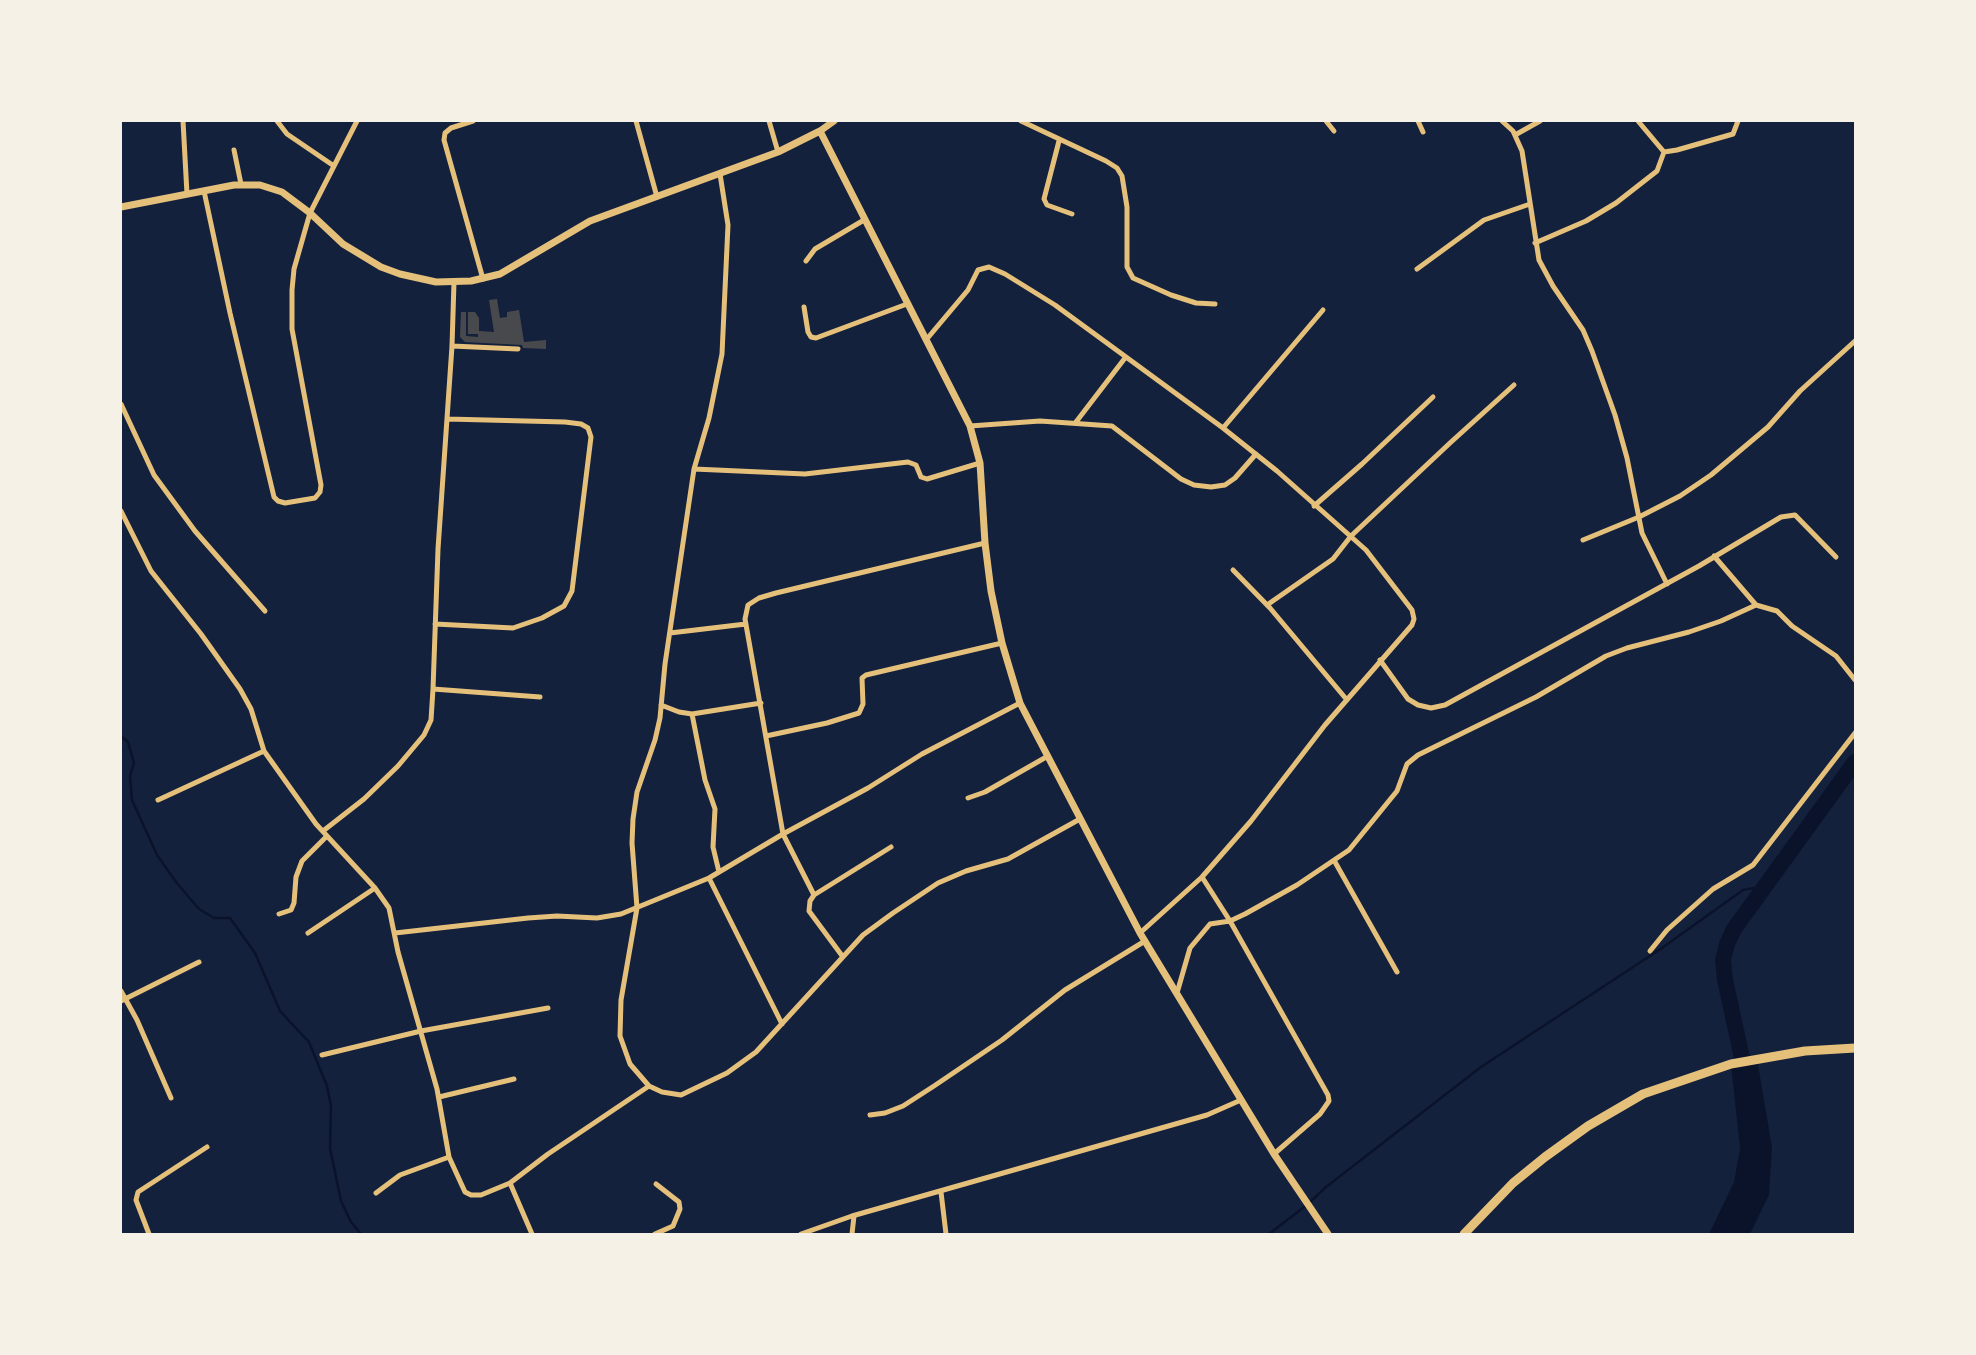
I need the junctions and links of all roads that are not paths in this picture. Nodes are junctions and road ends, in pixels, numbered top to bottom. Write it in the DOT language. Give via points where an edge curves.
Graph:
graph roads {
  1 [pos="183,121"];
  2 [pos="277,121"];
  3 [pos="357,121"];
  4 [pos="473,121"];
  5 [pos="636,121"];
  6 [pos="769,121"];
  7 [pos="834,121"];
  8 [pos="1021,121"];
  9 [pos="1326,121"];
  10 [pos="1418,121"];
  11 [pos="1502,121"];
  12 [pos="1540,121"];
  13 [pos="1638,121"];
  14 [pos="1738,121"];
  15 [pos="820,131"];
  16 [pos="1334,131"];
  17 [pos="1423,132"];
  18 [pos="1515,135"];
  19 [pos="1059,141"];
  20 [pos="234,150"];
  21 [pos="778,152"];
  22 [pos="1664,152"];
  23 [pos="334,166"];
  24 [pos="720,174"];
  25 [pos="241,184"];
  26 [pos="204,191"];
  27 [pos="187,194"];
  28 [pos="657,197"];
  29 [pos="1530,204"];
  30 [pos="121,207"];
  31 [pos="310,213"];
  32 [pos="1072,215"];
  33 [pos="864,219"];
  34 [pos="1535,243"];
  35 [pos="806,261"];
  36 [pos="1417,269"];
  37 [pos="483,279"];
  38 [pos="454,282"];
  39 [pos="907,304"];
  40 [pos="1215,304"];
  41 [pos="804,307"];
  42 [pos="1323,310"];
  43 [pos="926,340"];
  44 [pos="1855,341"];
  45 [pos="452,346"];
  46 [pos="518,349"];
  47 [pos="1125,358"];
  48 [pos="1514,385"];
  49 [pos="1433,397"];
  50 [pos="121,404"];
  51 [pos="447,419"];
  52 [pos="1076,422"];
  53 [pos="970,426"];
  54 [pos="1223,428"];
  55 [pos="1256,454"];
  56 [pos="980,463"];
  57 [pos="694,469"];
  58 [pos="1314,506"];
  59 [pos="121,511"];
  60 [pos="1639,517"];
  61 [pos="1351,537"];
  62 [pos="1583,540"];
  63 [pos="985,543"];
  64 [pos="1714,556"];
  65 [pos="1836,557"];
  66 [pos="1233,570"];
  67 [pos="1667,584"];
  68 [pos="1267,605"];
  69 [pos="1756,605"];
  70 [pos="265,611"];
  71 [pos="435,624"];
  72 [pos="746,624"];
  73 [pos="670,633"];
  74 [pos="1002,643"];
  75 [pos="1380,660"];
  76 [pos="1855,680"];
  77 [pos="433,689"];
  78 [pos="540,697"];
  79 [pos="1347,700"];
  80 [pos="761,703"];
  81 [pos="1020,703"];
  82 [pos="661,705"];
  83 [pos="692,714"];
  84 [pos="1855,733"];
  85 [pos="766,736"];
  86 [pos="264,751"];
  87 [pos="1048,756"];
  88 [pos="968,798"];
  89 [pos="158,800"];
  90 [pos="1080,818"];
  91 [pos="325,833"];
  92 [pos="783,834"];
  93 [pos="891,847"];
  94 [pos="1335,862"];
  95 [pos="719,872"];
  96 [pos="1202,877"];
  97 [pos="709,878"];
  98 [pos="375,888"];
  99 [pos="814,895"];
  100 [pos="637,908"];
  101 [pos="279,914"];
  102 [pos="1230,921"];
  103 [pos="308,933"];
  104 [pos="395,933"];
  105 [pos="1142,937"];
  106 [pos="1650,951"];
  107 [pos="843,957"];
  108 [pos="199,962"];
  109 [pos="1397,972"];
  110 [pos="121,991"];
  111 [pos="1177,993"];
  112 [pos="123,1000"];
  113 [pos="548,1008"];
  114 [pos="782,1024"];
  115 [pos="421,1031"];
  116 [pos="1855,1048"];
  117 [pos="322,1055"];
  118 [pos="514,1079"];
  119 [pos="649,1086"];
  120 [pos="439,1097"];
  121 [pos="171,1098"];
  122 [pos="1241,1100"];
  123 [pos="870,1115"];
  124 [pos="207,1147"];
  125 [pos="1274,1154"];
  126 [pos="449,1157"];
  127 [pos="510,1183"];
  128 [pos="656,1184"];
  129 [pos="942,1192"];
  130 [pos="376,1193"];
  131 [pos="854,1216"];
  132 [pos="149,1234"];
  133 [pos="532,1234"];
  134 [pos="655,1234"];
  135 [pos="801,1234"];
  136 [pos="852,1234"];
  137 [pos="946,1234"];
  138 [pos="1328,1234"];
  139 [pos="1464,1234"];
  1 -- 27 [label="street"];
  2 -- 23 [label="street" via="287,134"];
  3 -- 23 [label="street"];
  4 -- 37 [label="street" via="451,128 444,140"];
  5 -- 28 [label="street"];
  6 -- 21 [label="street"];
  7 -- 15 [label="street"];
  8 -- 19 [label="street"];
  9 -- 16 [label="street"];
  10 -- 17 [label="street"];
  11 -- 18 [label="street"];
  12 -- 18 [label="street"];
  13 -- 22 [label="street"];
  14 -- 22 [label="street" via="1733,134"];
  15 -- 21 [label="street"];
  15 -- 33 [label="street"];
  18 -- 29 [label="street"];
  19 -- 32 [label="street" via="1044,199 1047,205"];
  19 -- 40 [label="street" via="1117,167 1122,176 1128,273 1171,295"];
  20 -- 25 [label="street"];
  21 -- 24 [label="street"];
  22 -- 34 [label="street" via="1657,171 1616,203"];
  23 -- 31 [label="street"];
  24 -- 28 [label="street"];
  24 -- 57 [label="street" via="728,236 722,354"];
  25 -- 26 [label="street"];
  25 -- 31 [label="street" via="282,192"];
  26 -- 27 [label="street"];
  26 -- 31 [label="street" via="274,497 285,503 316,498 320,492 290,311"];
  27 -- 30 [label="street"];
  28 -- 37 [label="street" via="590,221 500,274"];
  29 -- 34 [label="street"];
  29 -- 36 [label="street" via="1484,220"];
  31 -- 38 [label="street" via="343,244 381,267 416,278"];
  33 -- 35 [label="street" via="815,249"];
  33 -- 39 [label="street"];
  34 -- 60 [label="street" via="1546,274 1592,351 1615,415"];
  37 -- 38 [label="street"];
  38 -- 45 [label="street"];
  39 -- 41 [label="street" via="816,338 808,332"];
  39 -- 43 [label="street"];
  42 -- 54 [label="street"];
  43 -- 47 [label="street" via="968,290 978,270 989,267 1047,300"];
  43 -- 53 [label="street"];
  44 -- 60 [label="street" via="1734,457 1681,496"];
  45 -- 46 [label="street"];
  45 -- 51 [label="street"];
  47 -- 52 [label="street"];
  47 -- 54 [label="street"];
  48 -- 61 [label="street"];
  49 -- 58 [label="street"];
  50 -- 70 [label="street" via="153,475"];
  51 -- 71 [label="street"];
  51 -- 71 [label="street" via="565,422 588,428 591,437 572,591 564,606 513,628"];
  52 -- 53 [label="street"];
  52 -- 55 [label="street" via="1112,426 1194,485 1225,485"];
  53 -- 56 [label="street"];
  54 -- 55 [label="street"];
  55 -- 58 [label="street"];
  56 -- 57 [label="street" via="927,479 908,462 805,474"];
  56 -- 63 [label="street"];
  57 -- 73 [label="street"];
  58 -- 61 [label="street"];
  59 -- 86 [label="street" via="151,571 240,688"];
  60 -- 62 [label="street"];
  60 -- 67 [label="street"];
  61 -- 68 [label="street" via="1333,559"];
  61 -- 75 [label="street" via="1412,610 1412,625"];
  63 -- 72 [label="street" via="759,598 748,605"];
  63 -- 74 [label="street"];
  64 -- 65 [label="street" via="1781,517 1795,515"];
  64 -- 67 [label="street"];
  64 -- 69 [label="street"];
  66 -- 68 [label="street"];
  67 -- 75 [label="street" via="1446,705 1430,708 1408,699"];
  68 -- 79 [label="street"];
  69 -- 76 [label="street" via="1777,611 1836,656"];
  69 -- 94 [label="street" via="1689,632 1606,656 1536,697 1418,755 1407,764 1397,791 1366,831"];
  71 -- 77 [label="street"];
  72 -- 73 [label="street"];
  72 -- 80 [label="street"];
  73 -- 82 [label="street"];
  74 -- 81 [label="street"];
  74 -- 85 [label="street" via="866,675 859,713"];
  75 -- 79 [label="street"];
  77 -- 78 [label="street"];
  77 -- 91 [label="street" via="431,720 424,735 390,774"];
  79 -- 96 [label="street"];
  80 -- 83 [label="street"];
  80 -- 85 [label="street"];
  81 -- 87 [label="street"];
  81 -- 92 [label="street"];
  82 -- 83 [label="street"];
  82 -- 100 [label="street" via="633,819"];
  83 -- 95 [label="street" via="715,808 713,847"];
  84 -- 106 [label="street" via="1753,865 1713,889"];
  85 -- 92 [label="street"];
  86 -- 89 [label="street"];
  86 -- 91 [label="street"];
  87 -- 88 [label="street"];
  87 -- 90 [label="street"];
  90 -- 105 [label="street"];
  90 -- 107 [label="street" via="1008,859 937,883 863,935"];
  91 -- 98 [label="street"];
  91 -- 101 [label="street" via="302,861 290,910"];
  92 -- 95 [label="street"];
  92 -- 99 [label="street"];
  93 -- 99 [label="street"];
  94 -- 102 [label="street"];
  94 -- 109 [label="street"];
  95 -- 97 [label="street"];
  96 -- 102 [label="street"];
  96 -- 105 [label="street"];
  97 -- 100 [label="street"];
  97 -- 114 [label="street"];
  98 -- 103 [label="street"];
  98 -- 104 [label="street" via="389,908"];
  99 -- 107 [label="street" via="809,911"];
  100 -- 104 [label="street" via="597,918 557,916"];
  100 -- 119 [label="street" via="621,1000 620,1036 630,1064"];
  102 -- 111 [label="street" via="1210,924 1190,948"];
  102 -- 125 [label="street" via="1328,1095 1321,1114"];
  104 -- 115 [label="street"];
  105 -- 111 [label="street"];
  105 -- 123 [label="street" via="924,1093 903,1106"];
  107 -- 114 [label="street"];
  108 -- 112 [label="street"];
  110 -- 112 [label="street"];
  111 -- 122 [label="street"];
  112 -- 121 [label="street" via="137,1020"];
  113 -- 115 [label="street"];
  114 -- 119 [label="street" via="748,1059 689,1093 673,1096"];
  115 -- 117 [label="street"];
  115 -- 120 [label="street"];
  116 -- 139 [label="highway" via="1731,1064 1643,1094 1588,1126 1513,1183"];
  118 -- 120 [label="street"];
  119 -- 127 [label="street"];
  120 -- 126 [label="street"];
  122 -- 125 [label="street"];
  122 -- 129 [label="street" via="1207,1115"];
  124 -- 132 [label="street" via="138,1192 136,1200"];
  125 -- 138 [label="street"];
  126 -- 127 [label="street" via="465,1192 471,1195"];
  126 -- 130 [label="street" via="400,1175"];
  127 -- 133 [label="street"];
  128 -- 134 [label="street" via="679,1202 680,1209 673,1226"];
  129 -- 131 [label="street"];
  129 -- 137 [label="street"];
  131 -- 135 [label="street"];
  131 -- 136 [label="street"];
}
